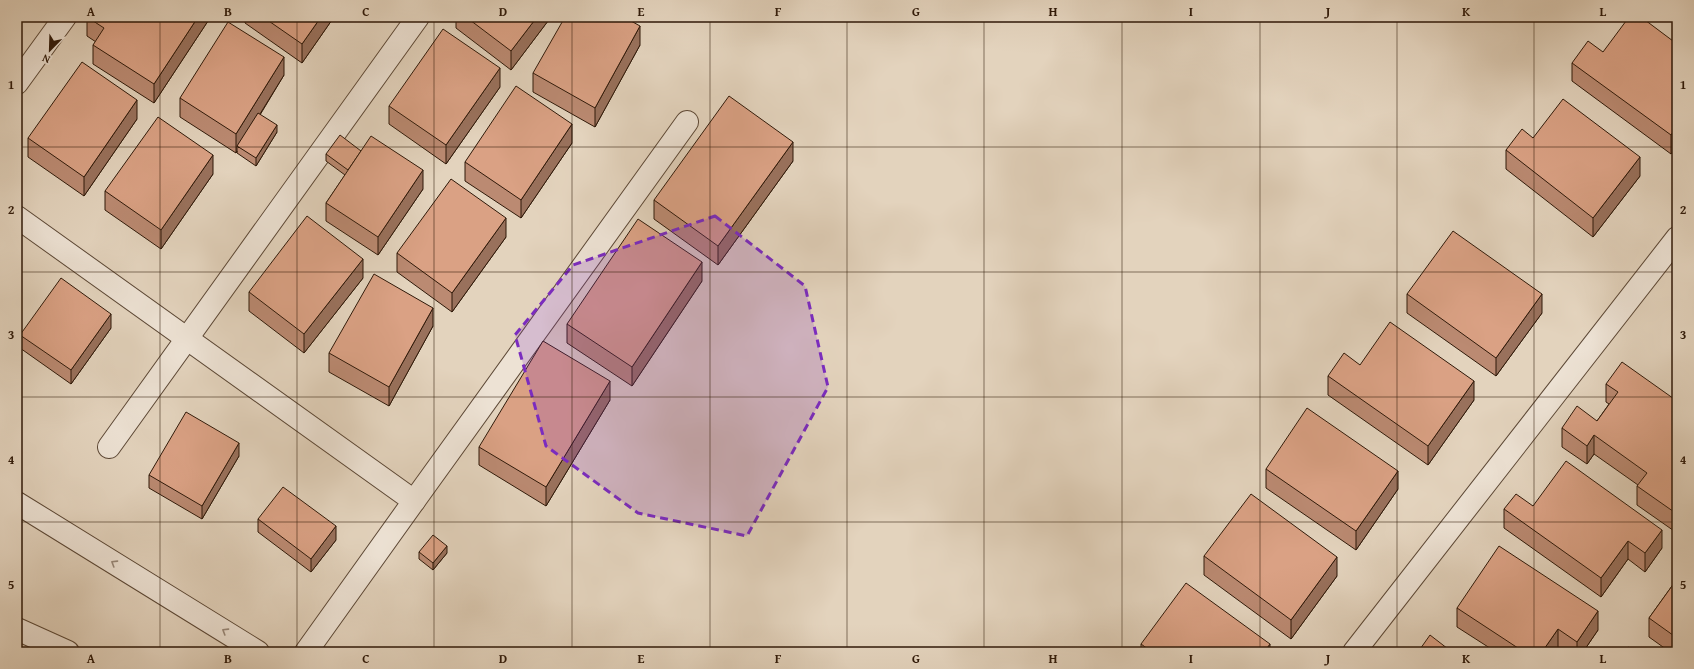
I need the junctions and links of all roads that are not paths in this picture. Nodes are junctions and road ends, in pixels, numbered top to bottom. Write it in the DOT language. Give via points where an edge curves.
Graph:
graph roads {
  1 [pos="65,17"];
  2 [pos="418,17"];
  3 [pos="17,83"];
  4 [pos="687,122"];
  5 [pos="17,217"];
  6 [pos="1677,238"];
  7 [pos="187,339"];
  8 [pos="109,447"];
  9 [pos="414,501"];
  10 [pos="17,503"];
  11 [pos="17,630"];
  12 [pos="68,652"];
  13 [pos="258,652"];
  14 [pos="306,652"];
  15 [pos="1354,652"];
  1 -- 3 [label="street"];
  2 -- 7 [label="street"];
  4 -- 9 [label="street"];
  5 -- 7 [label="street"];
  6 -- 15 [label="street"];
  7 -- 8 [label="street"];
  7 -- 9 [label="street"];
  9 -- 14 [label="street"];
  13 -- 10 [label="street, one-way"];
  11 -- 12 [label="street"];
}
